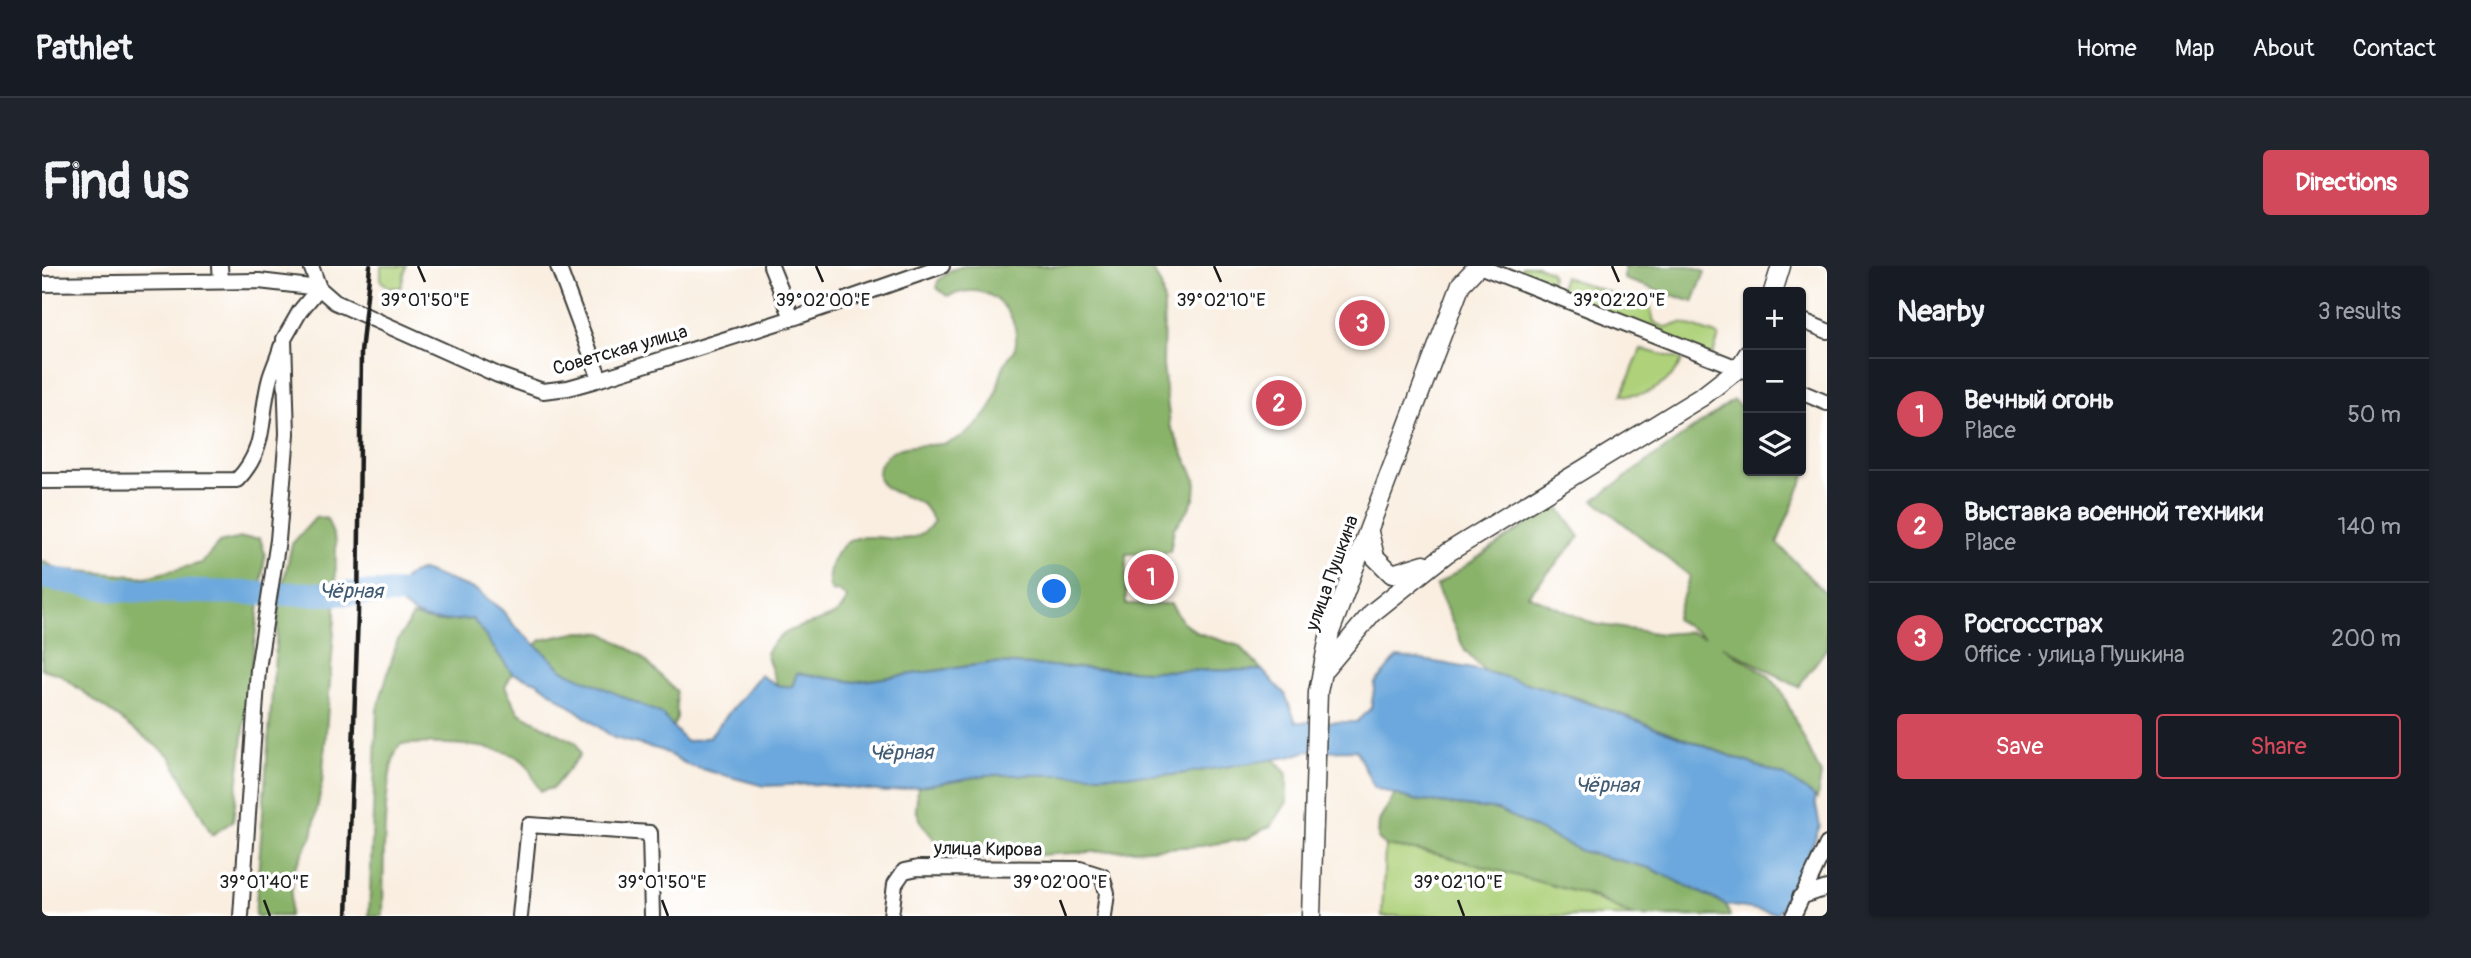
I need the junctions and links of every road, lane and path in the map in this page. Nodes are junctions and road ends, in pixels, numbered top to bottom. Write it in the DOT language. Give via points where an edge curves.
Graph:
graph roads {
  1 [pos="220,266"];
  2 [pos="312,266"];
  3 [pos="558,266"];
  4 [pos="771,266"];
  5 [pos="942,266"];
  6 [pos="1479,266"];
  7 [pos="1781,266"];
  8 [pos="221,281"];
  9 [pos="42,284"];
  10 [pos="1775,287"];
  11 [pos="319,288"];
  12 [pos="792,318"];
  13 [pos="1806,322"];
  14 [pos="1827,331"];
  15 [pos="284,339"];
  16 [pos="1743,364"];
  17 [pos="1743,366"];
  18 [pos="600,379"];
  19 [pos="1806,394"];
  20 [pos="1827,403"];
  21 [pos="42,481"];
  22 [pos="1369,532"];
  23 [pos="1447,553"];
  24 [pos="1323,671"];
  25 [pos="1827,846"];
  26 [pos="1827,888"];
  27 [pos="1800,897"];
  28 [pos="242,916"];
  29 [pos="520,916"];
  30 [pos="652,916"];
  31 [pos="891,916"];
  32 [pos="1104,916"];
  33 [pos="1311,916"];
  34 [pos="1793,916"];
  1 -- 8 [label="street"];
  2 -- 11 [label="street"];
  3 -- 18 [label="street"];
  4 -- 12 [label="street"];
  5 -- 12 [label="street, Советская улица"];
  6 -- 16 [label="street"];
  6 -- 22 [label="main road, улица Пушкина" via="1461,284"];
  7 -- 10 [label="main road"];
  8 -- 9 [label="street"];
  8 -- 11 [label="street"];
  11 -- 15 [label="street"];
  11 -- 18 [label="street, Советская улица" via="335,302 526,385 555,391"];
  12 -- 18 [label="street, Советская улица"];
  13 -- 14 [label="street"];
  15 -- 21 [label="street" via="270,379 258,450 237,480"];
  15 -- 28 [label="street" via="287,434 258,669"];
  17 -- 23 [label="main road" via="1703,396"];
  19 -- 20 [label="street"];
  22 -- 23 [label="main road" via="1375,557 1392,574"];
  22 -- 24 [label="main road, улица Пушкина" via="1330,632"];
  23 -- 24 [label="main road" via="1372,613"];
  24 -- 33 [label="main road, улица Пушкина" via="1318,692"];
  25 -- 27 [label="street"];
  26 -- 27 [label="street"];
  27 -- 34 [label="street"];
  29 -- 30 [label="street" via="529,825 650,832"];
  31 -- 32 [label="street, улица Кирова" via="895,884 904,871 918,868 1080,869 1102,876 1107,893"];
}
